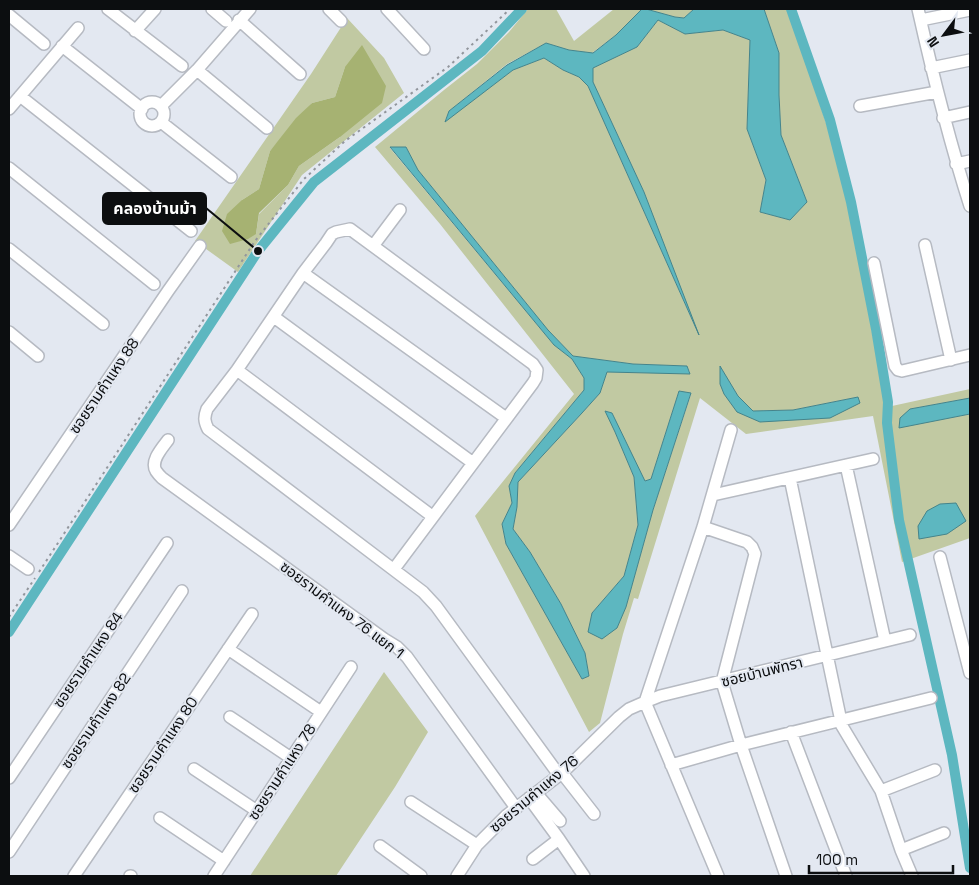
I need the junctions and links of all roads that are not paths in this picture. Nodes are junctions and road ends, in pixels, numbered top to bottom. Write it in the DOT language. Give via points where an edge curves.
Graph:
graph roads {
  1 [pos="108,9"];
  2 [pos="155,9"];
  3 [pos="212,9"];
  4 [pos="250,9"];
  5 [pos="330,9"];
  6 [pos="386,9"];
  7 [pos="970,10"];
  8 [pos="919,14"];
  9 [pos="9,15"];
  10 [pos="239,20"];
  11 [pos="226,21"];
  12 [pos="341,21"];
  13 [pos="78,28"];
  14 [pos="135,31"];
  15 [pos="44,44"];
  16 [pos="62,46"];
  17 [pos="424,49"];
  18 [pos="970,60"];
  19 [pos="182,66"];
  20 [pos="931,68"];
  21 [pos="197,70"];
  22 [pos="300,74"];
  23 [pos="937,92"];
  24 [pos="20,96"];
  25 [pos="161,106"];
  26 [pos="860,106"];
  27 [pos="142,108"];
  28 [pos="9,109"];
  29 [pos="970,112"];
  30 [pos="944,118"];
  31 [pos="161,122"];
  32 [pos="266,128"];
  33 [pos="970,161"];
  34 [pos="956,164"];
  35 [pos="9,168"];
  36 [pos="231,177"];
  37 [pos="970,206"];
  38 [pos="400,210"];
  39 [pos="191,231"];
  40 [pos="925,245"];
  41 [pos="200,246"];
  42 [pos="373,246"];
  43 [pos="9,249"];
  44 [pos="874,263"];
  45 [pos="303,273"];
  46 [pos="154,284"];
  47 [pos="274,317"];
  48 [pos="102,324"];
  49 [pos="9,332"];
  50 [pos="970,355"];
  51 [pos="38,356"];
  52 [pos="951,360"];
  53 [pos="237,370"];
  54 [pos="506,418"];
  55 [pos="731,430"];
  56 [pos="168,440"];
  57 [pos="874,459"];
  58 [pos="473,463"];
  59 [pos="846,466"];
  60 [pos="790,478"];
  61 [pos="713,495"];
  62 [pos="432,516"];
  63 [pos="9,525"];
  64 [pos="703,527"];
  65 [pos="167,543"];
  66 [pos="9,556"];
  67 [pos="940,556"];
  68 [pos="28,568"];
  69 [pos="394,569"];
  70 [pos="182,591"];
  71 [pos="252,614"];
  72 [pos="910,635"];
  73 [pos="885,641"];
  74 [pos="228,649"];
  75 [pos="827,656"];
  76 [pos="351,667"];
  77 [pos="970,673"];
  78 [pos="722,682"];
  79 [pos="931,698"];
  80 [pos="645,702"];
  81 [pos="321,712"];
  82 [pos="230,717"];
  83 [pos="619,717"];
  84 [pos="841,720"];
  85 [pos="791,732"];
  86 [pos="741,745"];
  87 [pos="291,758"];
  88 [pos="671,765"];
  89 [pos="194,769"];
  90 [pos="935,770"];
  91 [pos="10,772"];
  92 [pos="561,774"];
  93 [pos="881,791"];
  94 [pos="532,796"];
  95 [pos="412,802"];
  96 [pos="516,808"];
  97 [pos="257,811"];
  98 [pos="594,814"];
  99 [pos="160,818"];
  100 [pos="560,821"];
  101 [pos="944,834"];
  102 [pos="560,839"];
  103 [pos="477,845"];
  104 [pos="380,846"];
  105 [pos="902,850"];
  106 [pos="9,852"];
  107 [pos="533,859"];
  108 [pos="224,861"];
  109 [pos="74,876"];
  110 [pos="214,876"];
  111 [pos="421,876"];
  112 [pos="457,876"];
  113 [pos="584,876"];
  114 [pos="718,876"];
  115 [pos="786,876"];
  116 [pos="846,876"];
  117 [pos="912,876"];
  1 -- 14 [label="street"];
  2 -- 14 [label="street"];
  3 -- 11 [label="street"];
  4 -- 10 [label="street"];
  5 -- 12 [label="street"];
  6 -- 17 [label="street"];
  7 -- 8 [label="street"];
  8 -- 20 [label="street"];
  9 -- 15 [label="street"];
  10 -- 21 [label="street"];
  10 -- 22 [label="street"];
  13 -- 16 [label="street"];
  14 -- 19 [label="street"];
  16 -- 24 [label="street"];
  16 -- 27 [label="street"];
  18 -- 20 [label="street"];
  20 -- 23 [label="street"];
  21 -- 25 [label="street"];
  21 -- 32 [label="street"];
  23 -- 26 [label="street"];
  23 -- 30 [label="street"];
  24 -- 28 [label="street"];
  24 -- 39 [label="street"];
  25 -- 27 [label="street" via="150,102"];
  25 -- 31 [label="street" via="164,112"];
  27 -- 31 [label="street" via="140,116 144,123 154,126"];
  29 -- 30 [label="street"];
  30 -- 34 [label="street"];
  31 -- 36 [label="street"];
  33 -- 34 [label="street"];
  34 -- 37 [label="street"];
  35 -- 46 [label="street"];
  38 -- 42 [label="street"];
  40 -- 52 [label="street"];
  41 -- 63 [label="street, ซอยรามคำแหง 88"];
  42 -- 45 [label="street" via="350,229 336,232"];
  42 -- 54 [label="street" via="533,364 537,370 536,378"];
  43 -- 48 [label="street"];
  44 -- 52 [label="street" via="898,370"];
  45 -- 47 [label="street"];
  45 -- 54 [label="street"];
  47 -- 53 [label="street"];
  47 -- 58 [label="street"];
  49 -- 51 [label="street"];
  50 -- 52 [label="street"];
  53 -- 62 [label="street"];
  53 -- 69 [label="street" via="205,415 208,429"];
  54 -- 58 [label="street"];
  55 -- 61 [label="street"];
  56 -- 96 [label="street, ซอยรามคำแหง 76 แยก 1" via="158,454 155,467 162,478 397,647"];
  57 -- 59 [label="street"];
  58 -- 62 [label="street"];
  59 -- 60 [label="street"];
  59 -- 73 [label="street"];
  60 -- 61 [label="street"];
  60 -- 75 [label="street"];
  61 -- 64 [label="street"];
  62 -- 69 [label="street"];
  64 -- 78 [label="street" via="747,542 755,554"];
  64 -- 80 [label="street"];
  65 -- 91 [label="street, ซอยรามคำแหง 84"];
  66 -- 68 [label="street"];
  67 -- 77 [label="street"];
  69 -- 92 [label="street" via="436,606"];
  70 -- 106 [label="street, ซอยรามคำแหง 82"];
  71 -- 74 [label="street, ซอยรามคำแหง 80"];
  72 -- 73 [label="street, ซอยบ้านพัทรา"];
  73 -- 75 [label="street, ซอยบ้านพัทรา"];
  74 -- 81 [label="street"];
  74 -- 109 [label="street, ซอยรามคำแหง 80"];
  75 -- 78 [label="street, ซอยบ้านพัทรา"];
  75 -- 84 [label="street"];
  76 -- 81 [label="street, ซอยรามคำแหง 78"];
  78 -- 80 [label="street, ซอยบ้านพัทรา"];
  78 -- 86 [label="street"];
  79 -- 84 [label="street"];
  80 -- 83 [label="street, ซอยบ้านพัทรา"];
  80 -- 88 [label="street"];
  81 -- 87 [label="street, ซอยรามคำแหง 78"];
  82 -- 87 [label="street"];
  83 -- 92 [label="street, ซอยรามคำแหง 76"];
  84 -- 85 [label="street"];
  84 -- 93 [label="street" via="846,734"];
  85 -- 86 [label="street"];
  85 -- 116 [label="street"];
  86 -- 88 [label="street"];
  86 -- 115 [label="street"];
  87 -- 97 [label="street, ซอยรามคำแหง 78"];
  88 -- 114 [label="street"];
  89 -- 97 [label="street"];
  90 -- 93 [label="street"];
  92 -- 94 [label="street, ซอยรามคำแหง 76"];
  92 -- 98 [label="street"];
  93 -- 105 [label="street"];
  94 -- 96 [label="street, ซอยรามคำแหง 76"];
  94 -- 100 [label="street"];
  94 -- 102 [label="street"];
  95 -- 103 [label="street"];
  96 -- 103 [label="street, ซอยรามคำแหง 76"];
  97 -- 108 [label="street, ซอยรามคำแหง 78"];
  99 -- 108 [label="street"];
  101 -- 105 [label="street"];
  102 -- 107 [label="street"];
  102 -- 113 [label="street"];
  103 -- 112 [label="street, ซอยรามคำแหง 76"];
  104 -- 111 [label="street"];
  105 -- 117 [label="street"];
  108 -- 110 [label="street, ซอยรามคำแหง 78"];
}
